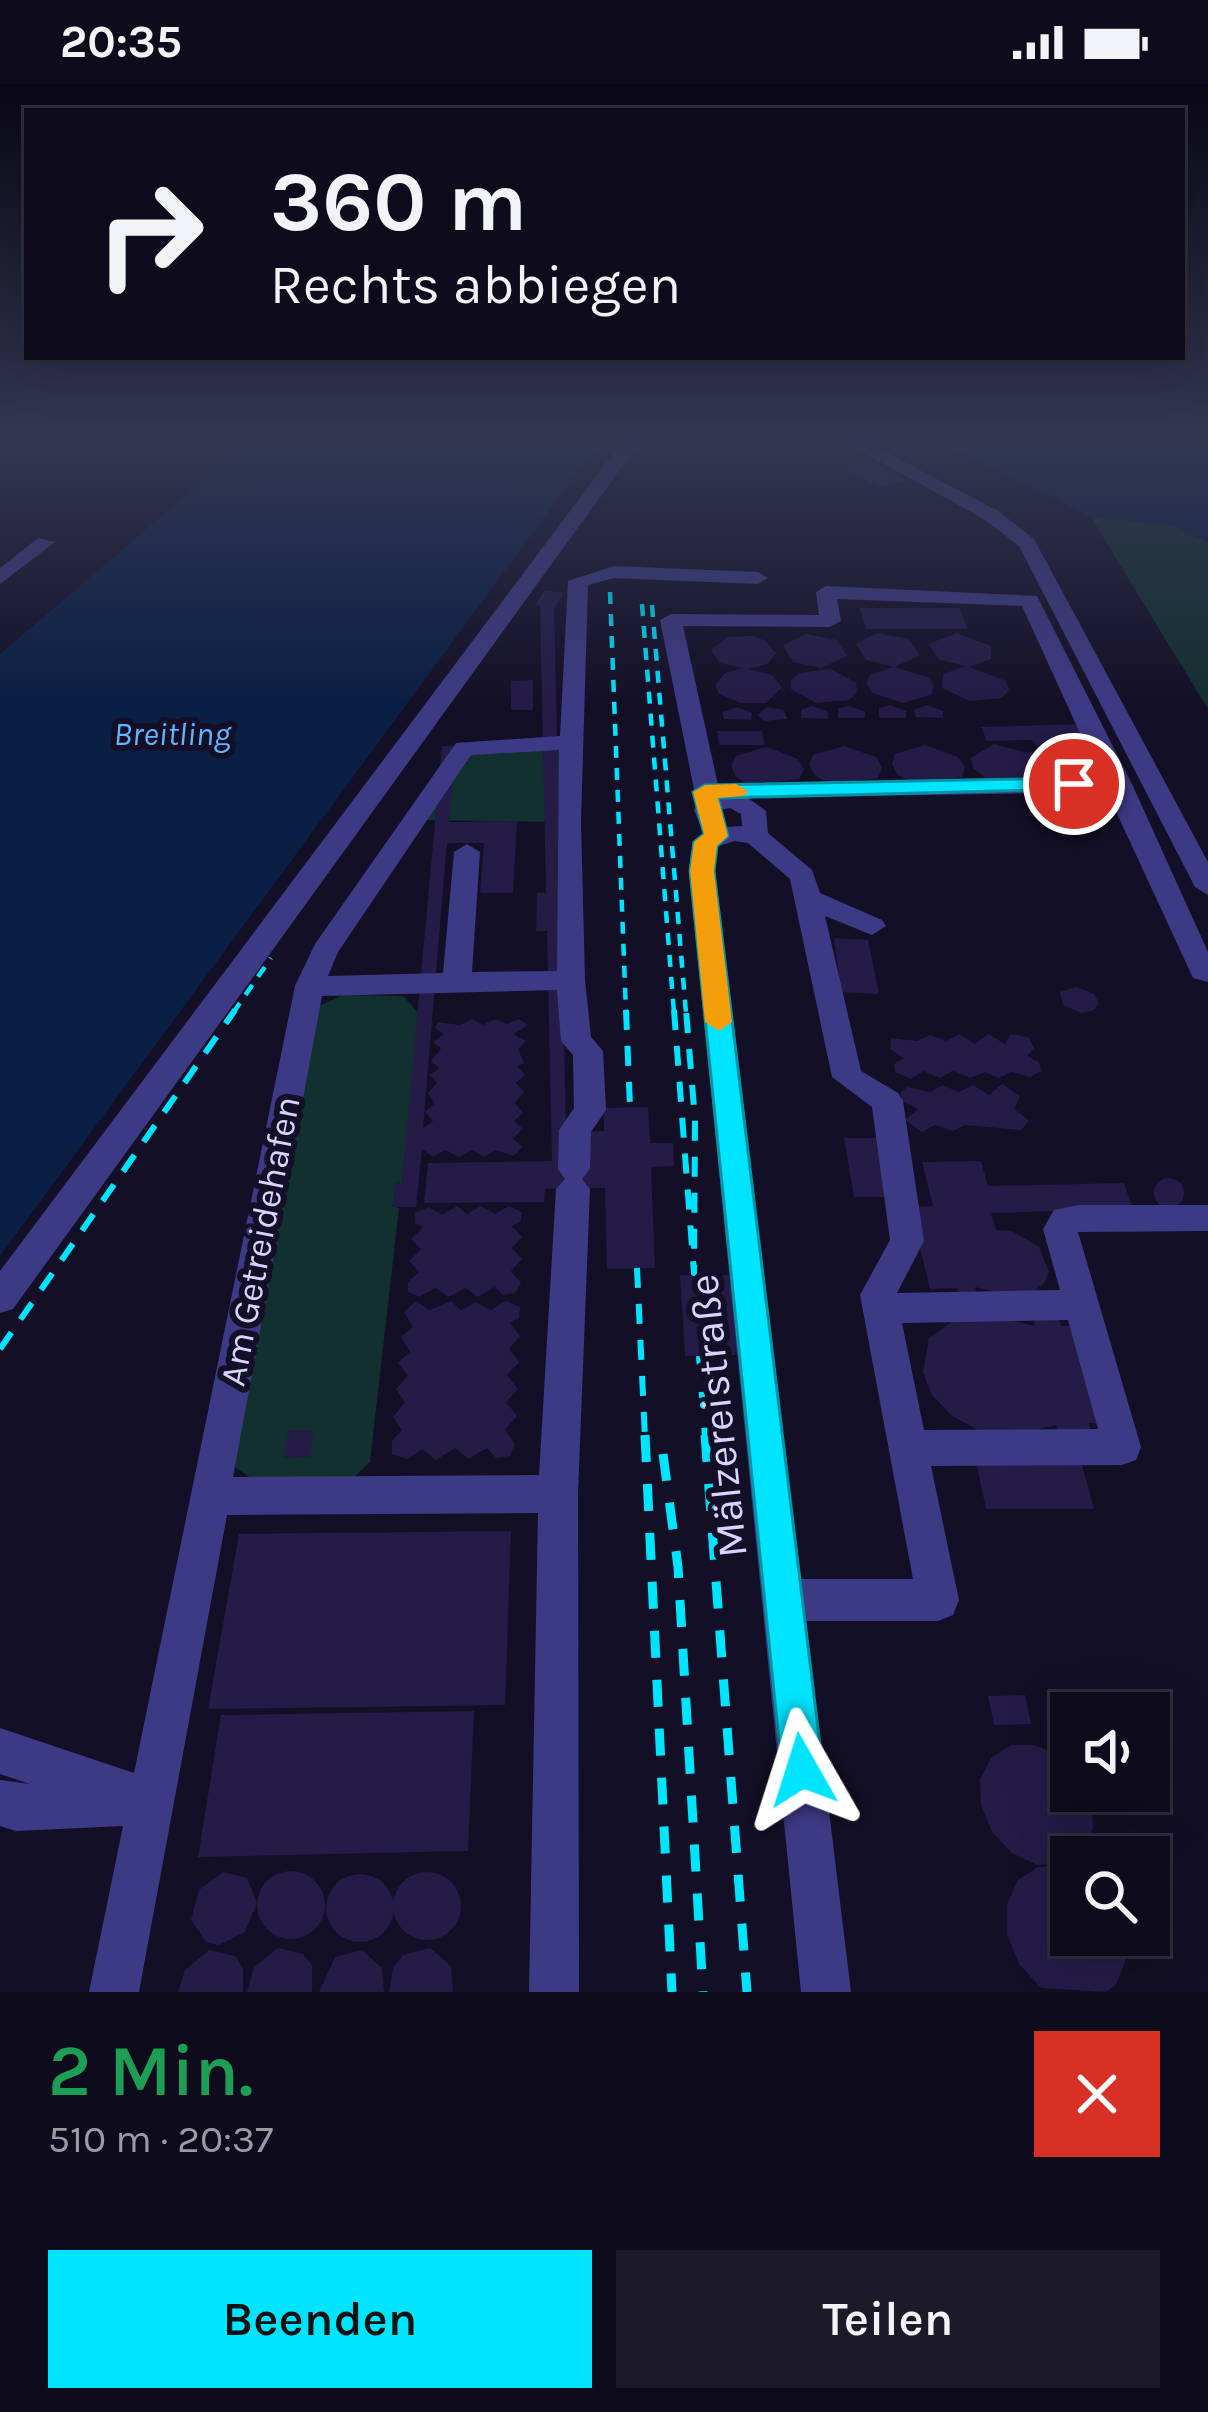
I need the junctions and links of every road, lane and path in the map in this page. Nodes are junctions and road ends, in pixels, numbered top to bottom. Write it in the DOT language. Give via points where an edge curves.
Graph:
graph roads {
  1 [pos="567,528"];
  2 [pos="1010,528"];
  3 [pos="45,542"];
  4 [pos="1043,569"];
  5 [pos="0,578"];
  6 [pos="758,578"];
  7 [pos="1057,597"];
  8 [pos="572,742"];
  9 [pos="1120,784"];
  10 [pos="710,811"];
  11 [pos="467,852"];
  12 [pos="805,887"];
  13 [pos="1208,887"];
  14 [pos="872,926"];
  15 [pos="1208,972"];
  16 [pos="571,980"];
  17 [pos="457,982"];
  18 [pos="309,986"];
  19 [pos="1208,1218"];
  20 [pos="0,1298"];
  21 [pos="1080,1305"];
  22 [pos="881,1307"];
  23 [pos="908,1448"];
  24 [pos="558,1494"];
  25 [pos="212,1496"];
  26 [pos="784,1600"];
  27 [pos="0,1750"];
  28 [pos="150,1802"];
  29 [pos="0,1803"];
  30 [pos="114,1992"];
  31 [pos="554,1992"];
  32 [pos="826,1992"];
  1 -- 20 [label="street"];
  2 -- 4 [label="street"];
  3 -- 5 [label="street"];
  4 -- 7 [label="street"];
  4 -- 7 [label="street" via="1013,571 1012,581"];
  6 -- 8 [label="street" via="578,581"];
  7 -- 13 [label="street"];
  8 -- 16 [label="street"];
  8 -- 18 [label="street, Am Getreidehafen" via="464,748"];
  9 -- 10 [label="street"];
  9 -- 10 [label="street" via="1030,600 826,592 830,622 671,620"];
  9 -- 15 [label="street"];
  10 -- 12 [label="street" via="756,836"];
  10 -- 26 [label="street, Mälzereistraße" via="702,871"];
  11 -- 17 [label="street"];
  12 -- 14 [label="street"];
  12 -- 22 [label="street" via="847,1077 887,1101 907,1241 878,1295"];
  16 -- 17 [label="street"];
  16 -- 24 [label="street" via="590,1110 575,1130"];
  17 -- 18 [label="street"];
  18 -- 25 [label="street, Am Getreidehafen"];
  19 -- 21 [label="street" via="1066,1220 1060,1238"];
  21 -- 22 [label="street"];
  21 -- 23 [label="street" via="1122,1448"];
  22 -- 23 [label="street"];
  23 -- 26 [label="street" via="938,1600"];
  24 -- 25 [label="street"];
  24 -- 31 [label="street"];
  25 -- 28 [label="street, Am Getreidehafen"];
  26 -- 32 [label="street, Mälzereistraße"];
  27 -- 28 [label="street"];
  28 -- 29 [label="street"];
  28 -- 30 [label="street, Am Getreidehafen"];
}
